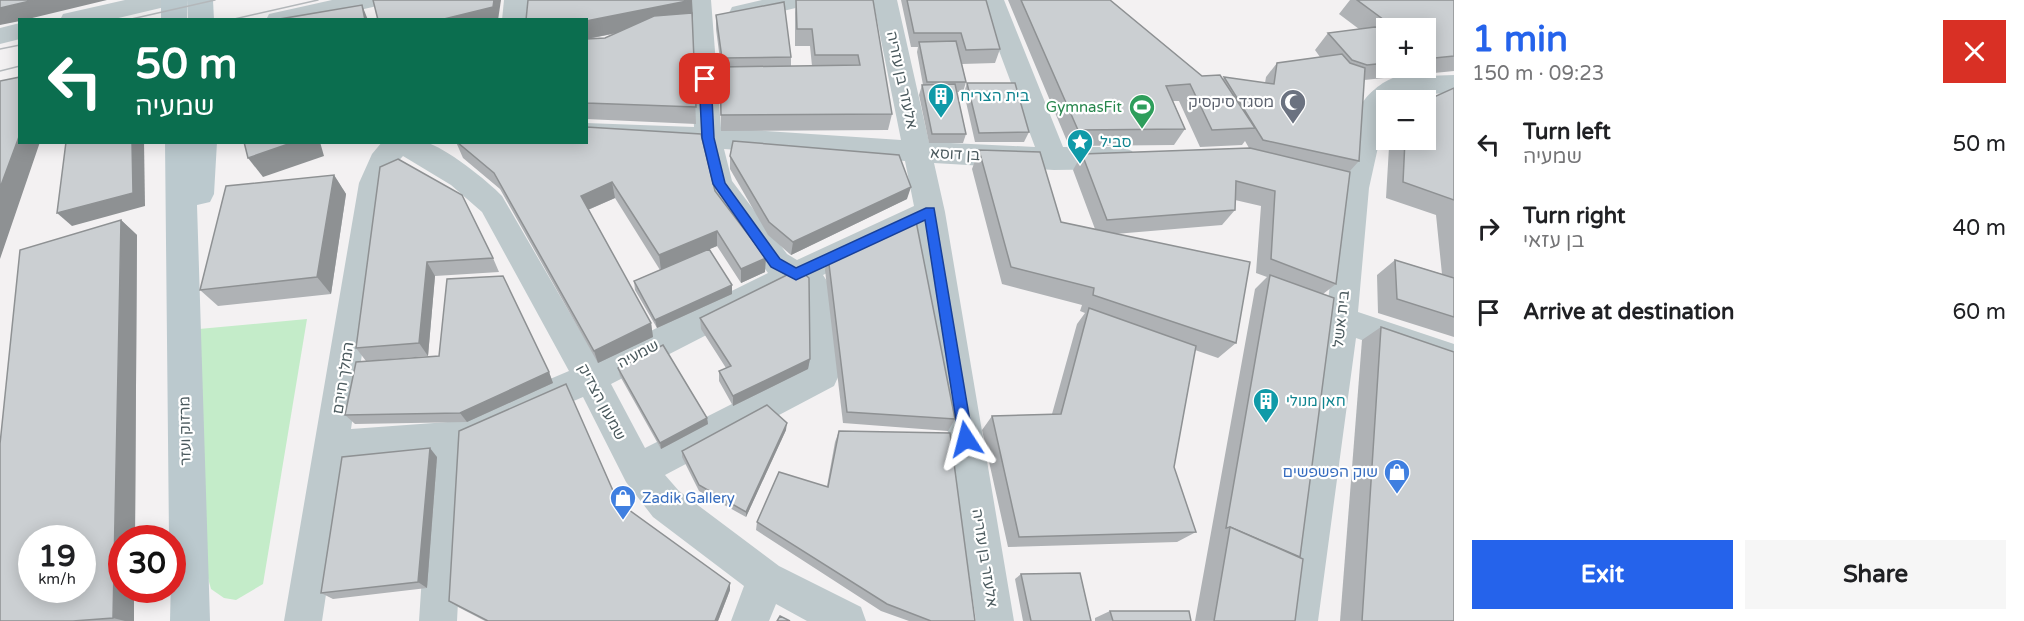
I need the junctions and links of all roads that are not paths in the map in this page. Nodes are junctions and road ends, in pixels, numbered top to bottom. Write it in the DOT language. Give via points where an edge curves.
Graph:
graph roads {
  1 [pos="160,0"];
  2 [pos="174,0"];
  3 [pos="200,0"];
  4 [pos="368,0"];
  5 [pos="516,0"];
  6 [pos="795,0"];
  7 [pos="885,0"];
  8 [pos="992,0"];
  9 [pos="701,11"];
  10 [pos="81,18"];
  11 [pos="174,18"];
  12 [pos="201,18"];
  13 [pos="287,18"];
  14 [pos="514,18"];
  15 [pos="18,32"];
  16 [pos="0,36"];
  17 [pos="1454,84"];
  18 [pos="588,133"];
  19 [pos="708,138"];
  20 [pos="179,144"];
  21 [pos="203,144"];
  22 [pos="398,144"];
  23 [pos="404,144"];
  24 [pos="917,153"];
  25 [pos="1149,158"];
  26 [pos="1054,159"];
  27 [pos="1277,168"];
  28 [pos="1355,188"];
  29 [pos="930,212"];
  30 [pos="183,241"];
  31 [pos="796,274"];
  32 [pos="1342,320"];
  33 [pos="1454,358"];
  34 [pos="590,378"];
  35 [pos="449,438"];
  36 [pos="333,447"];
  37 [pos="638,470"];
  38 [pos="766,579"];
  39 [pos="190,621"];
  40 [pos="303,621"];
  41 [pos="438,621"];
  42 [pos="750,621"];
  43 [pos="847,621"];
  44 [pos="995,621"];
  45 [pos="1299,621"];
  1 -- 10 [label="street"];
  2 -- 11 [label="main road"];
  3 -- 12 [label="main road"];
  4 -- 13 [label="street"];
  5 -- 14 [label="street"];
  6 -- 9 [label="street"];
  7 -- 24 [label="street, אלעזר בן עזריה"];
  8 -- 26 [label="street"];
  9 -- 19 [label="street"];
  15 -- 16 [label="street"];
  17 -- 28 [label="street, בית אשל" via="1396,86 1372,108"];
  18 -- 19 [label="street, בן דוסא"];
  19 -- 24 [label="street, בן דוסא"];
  19 -- 31 [label="street" via="719,184 776,263"];
  20 -- 30 [label="main road, מרזוק ועזר"];
  21 -- 30 [label="main road, מרזוק ועזר" via="198,205"];
  22 -- 36 [label="street, המלך חירם" via="382,161 373,183"];
  23 -- 34 [label="street, שמעון הצדיק" via="462,177 492,204"];
  24 -- 26 [label="street, בן דוסא"];
  24 -- 29 [label="street, אלעזר בן עזריה"];
  25 -- 26 [label="street, בן דוסא"];
  27 -- 28 [label="street"];
  28 -- 32 [label="street, בית אשל"];
  29 -- 31 [label="street, שמעיה"];
  29 -- 44 [label="street, אלעזר בן עזריה"];
  30 -- 39 [label="main road, מרזוק ועזר"];
  31 -- 34 [label="street, שמעיה"];
  31 -- 37 [label="street" via="817,290 822,375"];
  32 -- 33 [label="street"];
  32 -- 45 [label="street, בית אשל"];
  34 -- 35 [label="street, שמעיה"];
  34 -- 37 [label="street, שמעון הצדיק"];
  35 -- 36 [label="street, שמעיה"];
  35 -- 41 [label="street"];
  36 -- 40 [label="street, המלך חירם"];
  37 -- 38 [label="street, שמעון הצדיק" via="666,504"];
  38 -- 42 [label="street"];
  38 -- 43 [label="street, שמעון הצדיק"];
}
